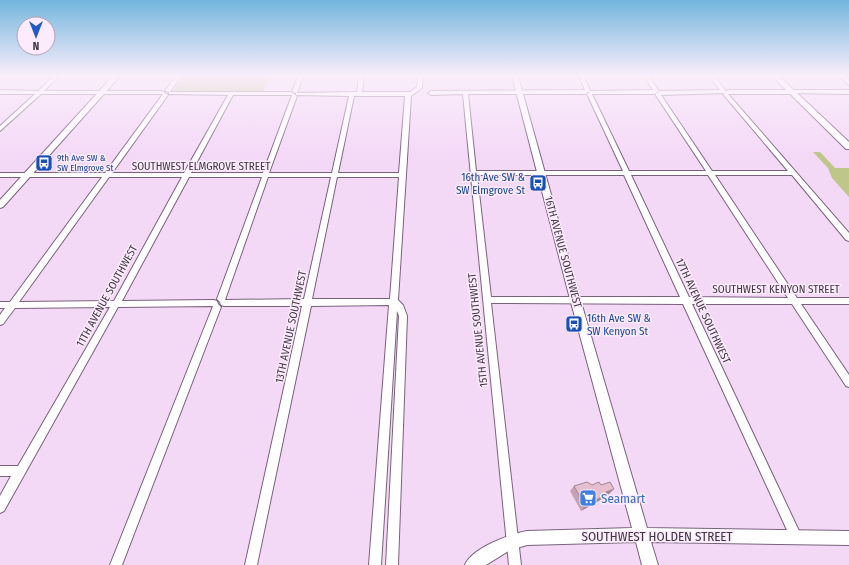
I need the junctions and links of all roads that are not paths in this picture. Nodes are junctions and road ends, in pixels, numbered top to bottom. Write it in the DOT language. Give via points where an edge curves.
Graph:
graph roads {
  1 [pos="29,102"];
  2 [pos="93,102"];
  3 [pos="160,102"];
  4 [pos="226,102"];
  5 [pos="292,102"];
  6 [pos="353,102"];
  7 [pos="407,102"];
  8 [pos="465,102"];
  9 [pos="522,102"];
  10 [pos="594,102"];
  11 [pos="664,102"];
  12 [pos="734,102"];
  13 [pos="803,102"];
  14 [pos="0,129"];
  15 [pos="849,147"];
  16 [pos="473,173"];
  17 [pos="541,173"];
  18 [pos="626,173"];
  19 [pos="710,173"];
  20 [pos="793,173"];
  21 [pos="0,175"];
  22 [pos="27,175"];
  23 [pos="402,175"];
  24 [pos="106,176"];
  25 [pos="185,176"];
  26 [pos="264,176"];
  27 [pos="335,176"];
  28 [pos="0,205"];
  29 [pos="849,238"];
  30 [pos="487,300"];
  31 [pos="575,300"];
  32 [pos="685,300"];
  33 [pos="794,300"];
  34 [pos="849,301"];
  35 [pos="394,302"];
  36 [pos="219,303"];
  37 [pos="307,303"];
  38 [pos="116,304"];
  39 [pos="0,305"];
  40 [pos="12,305"];
  41 [pos="0,322"];
  42 [pos="849,383"];
  43 [pos="0,471"];
  44 [pos="20,471"];
  45 [pos="0,507"];
  46 [pos="642,535"];
  47 [pos="796,537"];
  48 [pos="849,538"];
  49 [pos="513,541"];
  50 [pos="116,565"];
  51 [pos="250,565"];
  52 [pos="375,565"];
  53 [pos="392,565"];
  54 [pos="473,565"];
  55 [pos="515,565"];
  56 [pos="650,565"];
  1 -- 14 [label="street"];
  2 -- 22 [label="street"];
  3 -- 24 [label="street"];
  4 -- 25 [label="street, 11TH AVENUE SOUTHWEST"];
  5 -- 26 [label="street"];
  6 -- 27 [label="street, 13TH AVENUE SOUTHWEST"];
  7 -- 23 [label="street"];
  8 -- 16 [label="street, 15TH AVENUE SOUTHWEST"];
  9 -- 17 [label="street, 16TH AVENUE SOUTHWEST"];
  10 -- 18 [label="street, 17TH AVENUE SOUTHWEST"];
  11 -- 19 [label="street"];
  12 -- 20 [label="street"];
  13 -- 15 [label="main road"];
  16 -- 17 [label="street"];
  16 -- 30 [label="street, 15TH AVENUE SOUTHWEST"];
  17 -- 18 [label="street"];
  17 -- 31 [label="street, 16TH AVENUE SOUTHWEST"];
  18 -- 19 [label="street"];
  18 -- 32 [label="street, 17TH AVENUE SOUTHWEST"];
  19 -- 20 [label="street"];
  19 -- 33 [label="street"];
  20 -- 29 [label="street"];
  21 -- 22 [label="street, SOUTHWEST ELMGROVE STREET"];
  22 -- 24 [label="street, SOUTHWEST ELMGROVE STREET"];
  22 -- 28 [label="street"];
  23 -- 27 [label="street, SOUTHWEST ELMGROVE STREET"];
  23 -- 35 [label="street"];
  24 -- 25 [label="street, SOUTHWEST ELMGROVE STREET"];
  24 -- 40 [label="street"];
  25 -- 26 [label="street, SOUTHWEST ELMGROVE STREET"];
  25 -- 38 [label="street, 11TH AVENUE SOUTHWEST"];
  26 -- 27 [label="street, SOUTHWEST ELMGROVE STREET"];
  26 -- 36 [label="street"];
  27 -- 37 [label="street, 13TH AVENUE SOUTHWEST"];
  30 -- 31 [label="street, SOUTHWEST KENYON STREET"];
  30 -- 49 [label="street, 15TH AVENUE SOUTHWEST"];
  31 -- 32 [label="street, SOUTHWEST KENYON STREET"];
  31 -- 46 [label="street, 16TH AVENUE SOUTHWEST"];
  32 -- 33 [label="street, SOUTHWEST KENYON STREET"];
  32 -- 47 [label="street, 17TH AVENUE SOUTHWEST"];
  33 -- 34 [label="street, SOUTHWEST KENYON STREET"];
  33 -- 42 [label="street"];
  35 -- 37 [label="street"];
  35 -- 52 [label="street"];
  35 -- 53 [label="street" via="400,307 403,316"];
  36 -- 37 [label="street"];
  36 -- 38 [label="street"];
  36 -- 50 [label="street"];
  37 -- 51 [label="street, 13TH AVENUE SOUTHWEST"];
  38 -- 40 [label="street"];
  38 -- 44 [label="street, 11TH AVENUE SOUTHWEST"];
  39 -- 40 [label="street"];
  40 -- 41 [label="street"];
  43 -- 44 [label="street"];
  44 -- 45 [label="street, 11TH AVENUE SOUTHWEST"];
  46 -- 47 [label="street, SOUTHWEST HOLDEN STREET"];
  46 -- 49 [label="street, SOUTHWEST HOLDEN STREET" via="526,538"];
  46 -- 56 [label="street, 16TH AVENUE SOUTHWEST"];
  47 -- 48 [label="street, SOUTHWEST HOLDEN STREET"];
  49 -- 54 [label="street, SOUTHWEST HOLDEN STREET" via="497,548"];
  49 -- 55 [label="street, 15TH AVENUE SOUTHWEST"];
}
